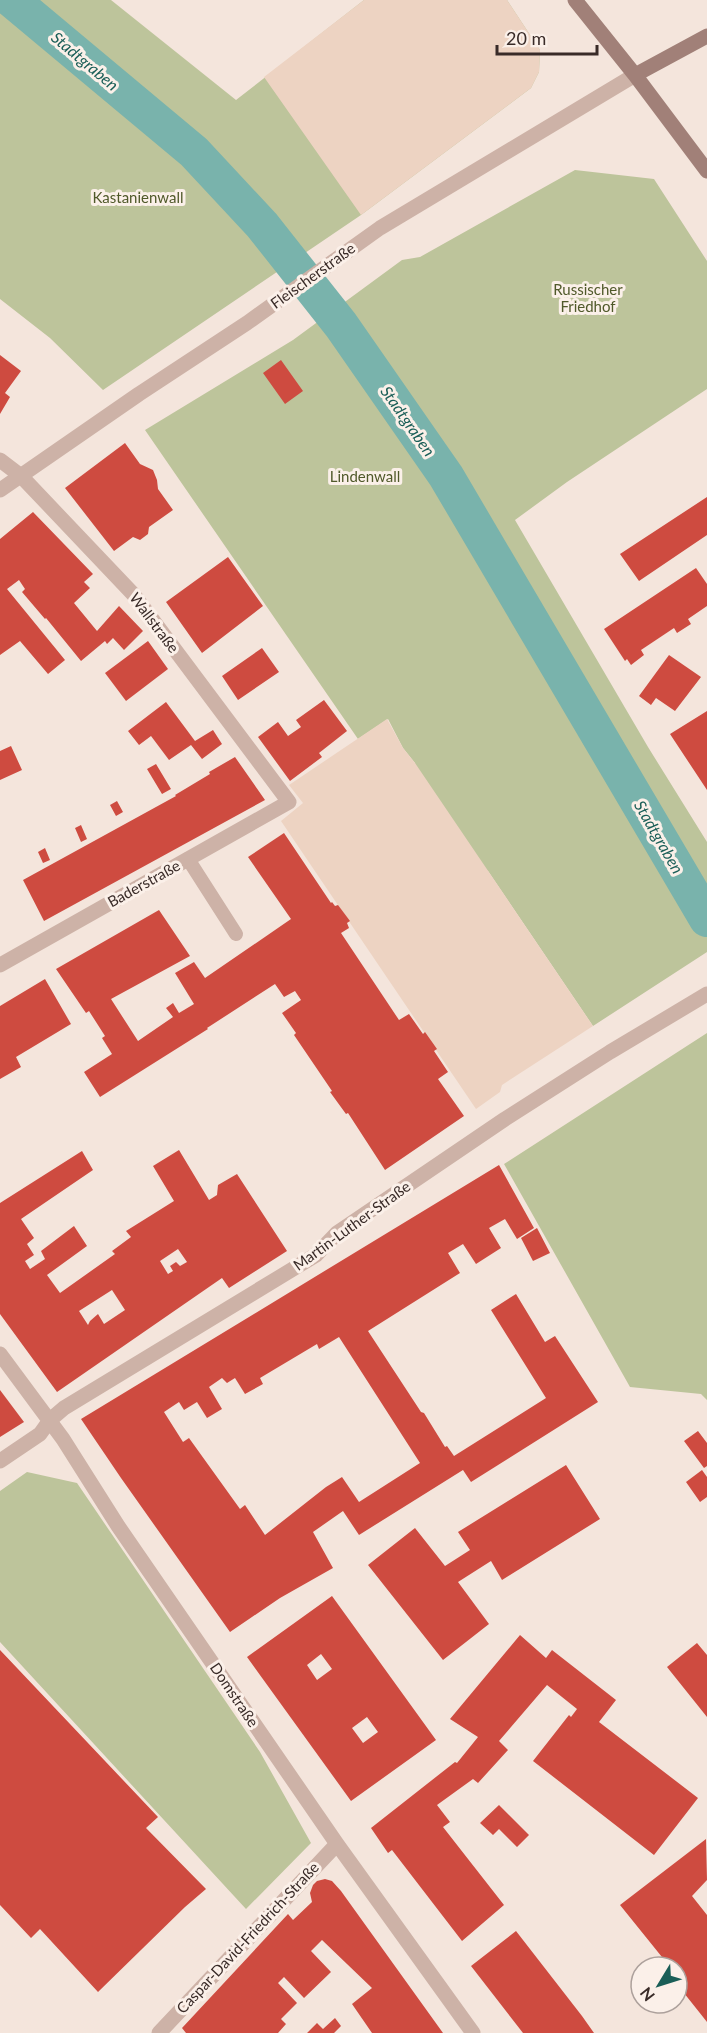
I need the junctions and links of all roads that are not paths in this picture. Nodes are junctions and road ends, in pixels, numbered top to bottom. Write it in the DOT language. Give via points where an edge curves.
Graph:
graph roads {
  1 [pos="575,0"];
  2 [pos="707,36"];
  3 [pos="635,75"];
  4 [pos="707,171"];
  5 [pos="0,460"];
  6 [pos="21,476"];
  7 [pos="0,490"];
  8 [pos="289,802"];
  9 [pos="188,859"];
  10 [pos="236,934"];
  11 [pos="0,965"];
  12 [pos="703,997"];
  13 [pos="0,1354"];
  14 [pos="50,1420"];
  15 [pos="0,1461"];
  16 [pos="337,1844"];
  17 [pos="159,2033"];
  18 [pos="473,2033"];
  1 -- 3 [label="main road"];
  2 -- 3 [label="main road"];
  3 -- 4 [label="main road"];
  3 -- 6 [label="street, Fleischerstraße" via="364,239"];
  5 -- 6 [label="street, Wallstraße"];
  6 -- 7 [label="street, Fleischerstraße"];
  6 -- 8 [label="street, Wallstraße" via="134,595"];
  8 -- 9 [label="street, Baderstraße"];
  9 -- 10 [label="lane"];
  9 -- 11 [label="street, Baderstraße"];
  12 -- 14 [label="street, Martin-Luther-Straße" via="505,1119 337,1233 316,1255"];
  13 -- 14 [label="street, Domstraße"];
  14 -- 15 [label="street, Martin-Luther-Straße" via="40,1434"];
  14 -- 16 [label="street, Domstraße" via="118,1526"];
  16 -- 17 [label="street, Caspar-David-Friedrich-Straße"];
  16 -- 18 [label="street, Domstraße"];
}
